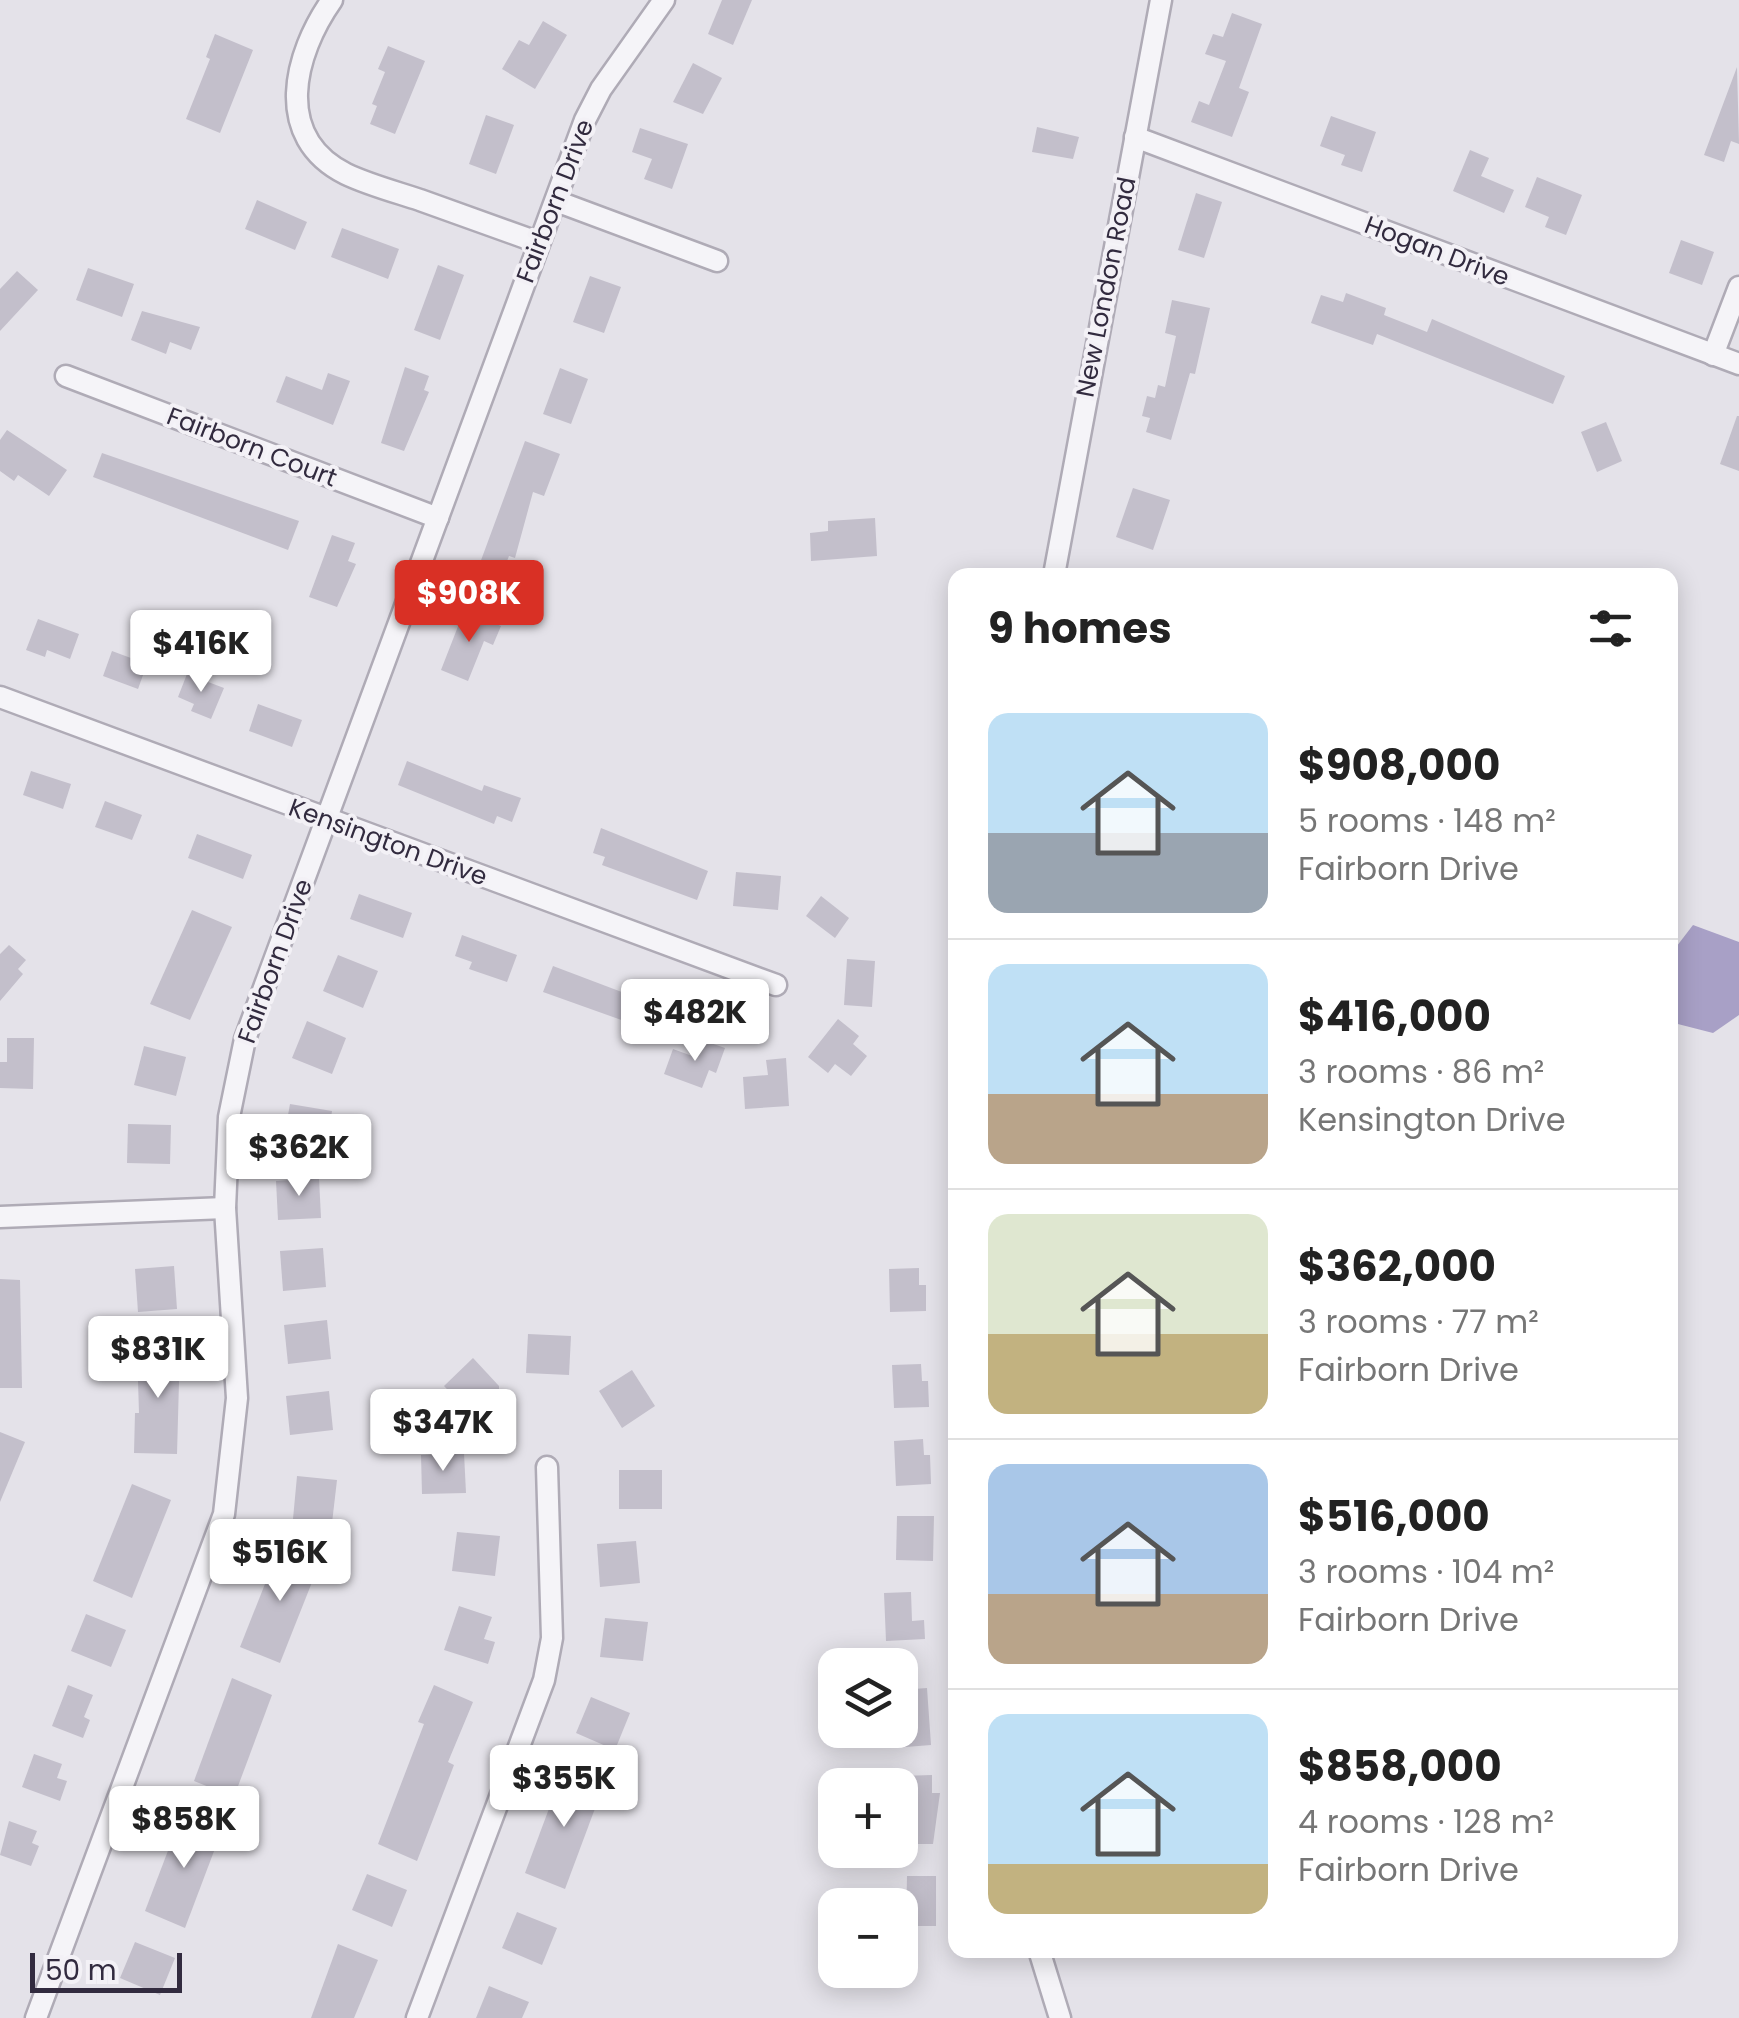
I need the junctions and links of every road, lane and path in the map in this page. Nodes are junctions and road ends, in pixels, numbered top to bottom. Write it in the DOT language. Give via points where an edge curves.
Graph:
graph roads {
  1 [pos="332,0"];
  2 [pos="664,0"];
  3 [pos="1160,0"];
  4 [pos="1135,137"];
  5 [pos="556,202"];
  6 [pos="537,242"];
  7 [pos="718,261"];
  8 [pos="1739,288"];
  9 [pos="1713,354"];
  10 [pos="1739,364"];
  11 [pos="66,376"];
  12 [pos="438,518"];
  13 [pos="1055,568"];
  14 [pos="0,697"];
  15 [pos="327,819"];
  16 [pos="776,986"];
  17 [pos="225,1208"];
  18 [pos="0,1217"];
  19 [pos="547,1468"];
  20 [pos="1041,1958"];
  21 [pos="36,2018"];
  22 [pos="417,2018"];
  23 [pos="1060,2018"];
  1 -- 6 [label="street" via="312,28 296,72 297,112 315,147 343,173"];
  2 -- 5 [label="street, Fairborn Drive" via="601,89"];
  3 -- 4 [label="street, New London Road"];
  4 -- 9 [label="street, Hogan Drive"];
  4 -- 13 [label="street, New London Road"];
  5 -- 6 [label="street, Fairborn Drive"];
  5 -- 7 [label="street"];
  6 -- 12 [label="street, Fairborn Drive"];
  8 -- 9 [label="street"];
  9 -- 10 [label="street, Hogan Drive"];
  11 -- 12 [label="street, Fairborn Court"];
  12 -- 15 [label="street, Fairborn Drive"];
  14 -- 15 [label="street, Kensington Drive"];
  15 -- 16 [label="street, Kensington Drive"];
  15 -- 17 [label="street, Fairborn Drive" via="245,1039 230,1117"];
  17 -- 18 [label="street"];
  17 -- 21 [label="street, Fairborn Drive" via="237,1398 224,1514"];
  19 -- 22 [label="street" via="552,1638 544,1680"];
  20 -- 23 [label="street"];
}
